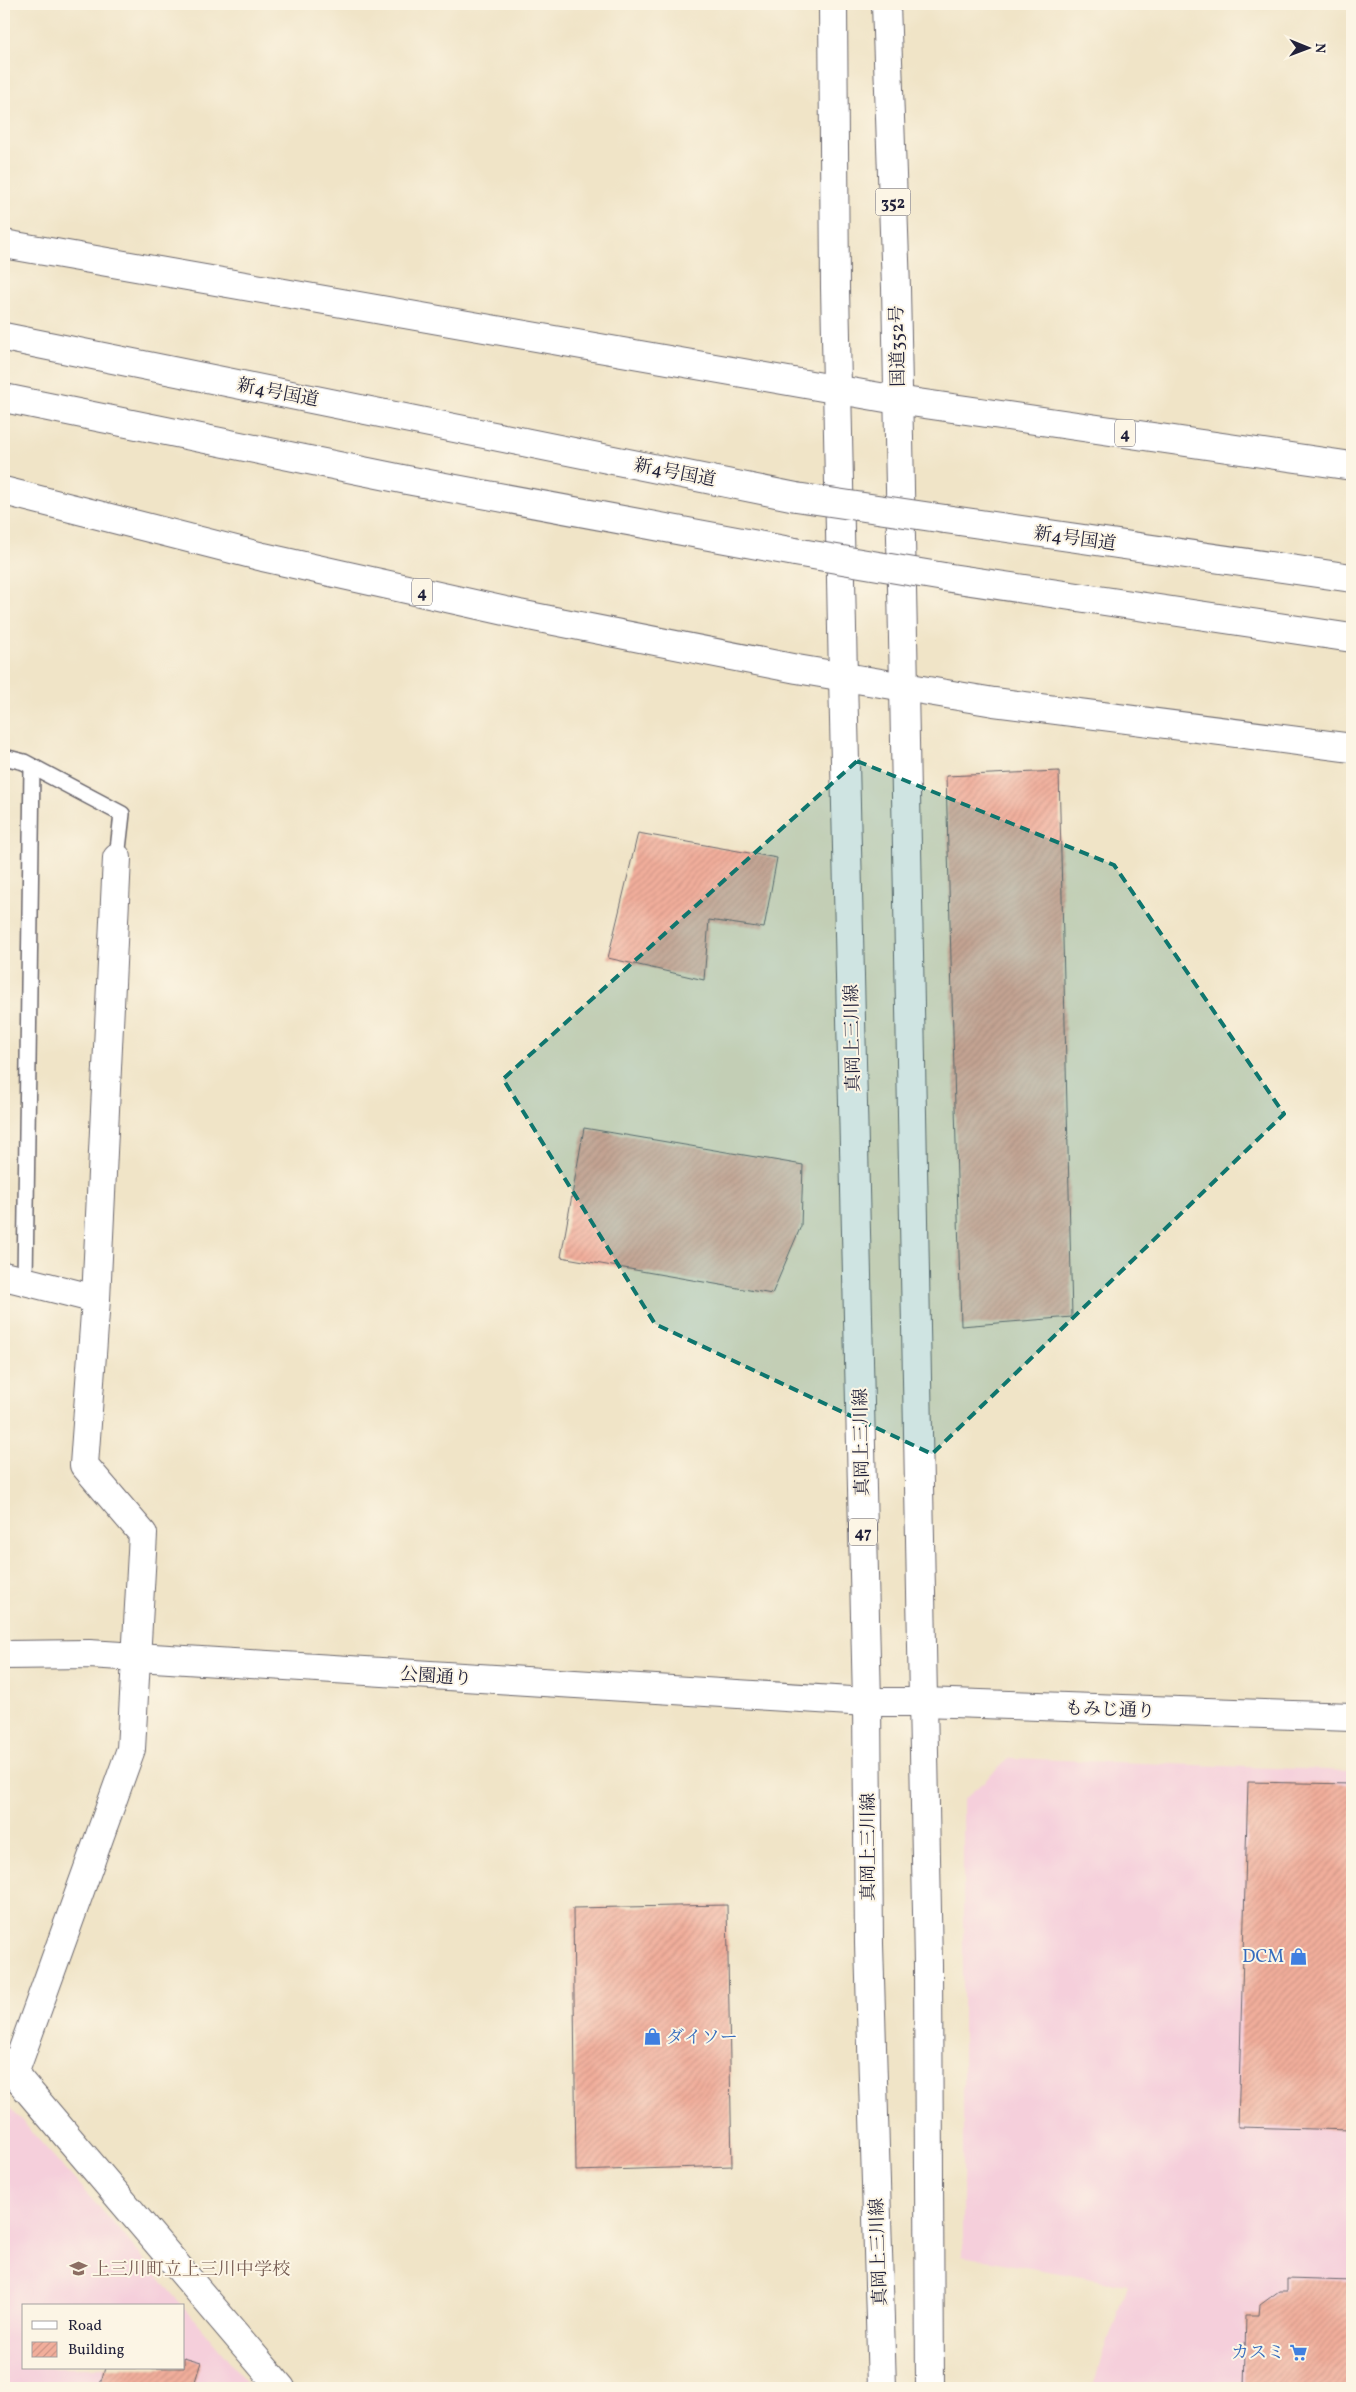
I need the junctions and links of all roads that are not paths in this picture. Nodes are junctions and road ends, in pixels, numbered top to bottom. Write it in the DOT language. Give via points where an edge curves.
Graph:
graph roads {
  1 [pos="832,4"];
  2 [pos="886,4"];
  3 [pos="4,244"];
  4 [pos="4,336"];
  5 [pos="837,389"];
  6 [pos="4,398"];
  7 [pos="898,400"];
  8 [pos="1352,466"];
  9 [pos="4,491"];
  10 [pos="1352,578"];
  11 [pos="1352,638"];
  12 [pos="843,677"];
  13 [pos="904,688"];
  14 [pos="1352,748"];
  15 [pos="4,757"];
  16 [pos="32,767"];
  17 [pos="117,858"];
  18 [pos="14,1279"];
  19 [pos="96,1299"];
  20 [pos="4,1654"];
  21 [pos="136,1657"];
  22 [pos="867,1702"];
  23 [pos="923,1702"];
  24 [pos="1352,1717"];
  25 [pos="9,2068"];
  26 [pos="281,2388"];
  27 [pos="882,2388"];
  28 [pos="930,2388"];
  1 -- 5 [label="main road"];
  2 -- 7 [label="main road, 国道352号 / 352"];
  3 -- 5 [label="main road, 4"];
  4 -- 10 [label="main road, 新4号国道, bridge" via="796,497"];
  5 -- 7 [label="main road, 4"];
  5 -- 12 [label="main road"];
  6 -- 11 [label="main road, bridge" via="407,480 795,552"];
  7 -- 8 [label="main road, 4"];
  7 -- 13 [label="main road, 国道352号 / 352"];
  9 -- 12 [label="main road, 4" via="263,557 520,614"];
  12 -- 13 [label="main road, 4"];
  12 -- 22 [label="main road, 真岡上三川線 / 47"];
  13 -- 14 [label="main road, 4"];
  13 -- 23 [label="main road"];
  15 -- 16 [label="lane"];
  16 -- 17 [label="lane" via="122,814"];
  16 -- 18 [label="lane"];
  17 -- 19 [label="main road"];
  18 -- 19 [label="main road"];
  19 -- 21 [label="main road" via="84,1464 143,1534"];
  20 -- 21 [label="main road, 公園通り"];
  21 -- 22 [label="main road, 公園通り"];
  21 -- 25 [label="main road" via="131,1749"];
  22 -- 23 [label="main road, もみじ通り"];
  22 -- 27 [label="main road, 真岡上三川線 / 47" via="869,1944"];
  23 -- 24 [label="main road, もみじ通り"];
  23 -- 28 [label="main road" via="929,2003"];
  25 -- 26 [label="main road"];
}
